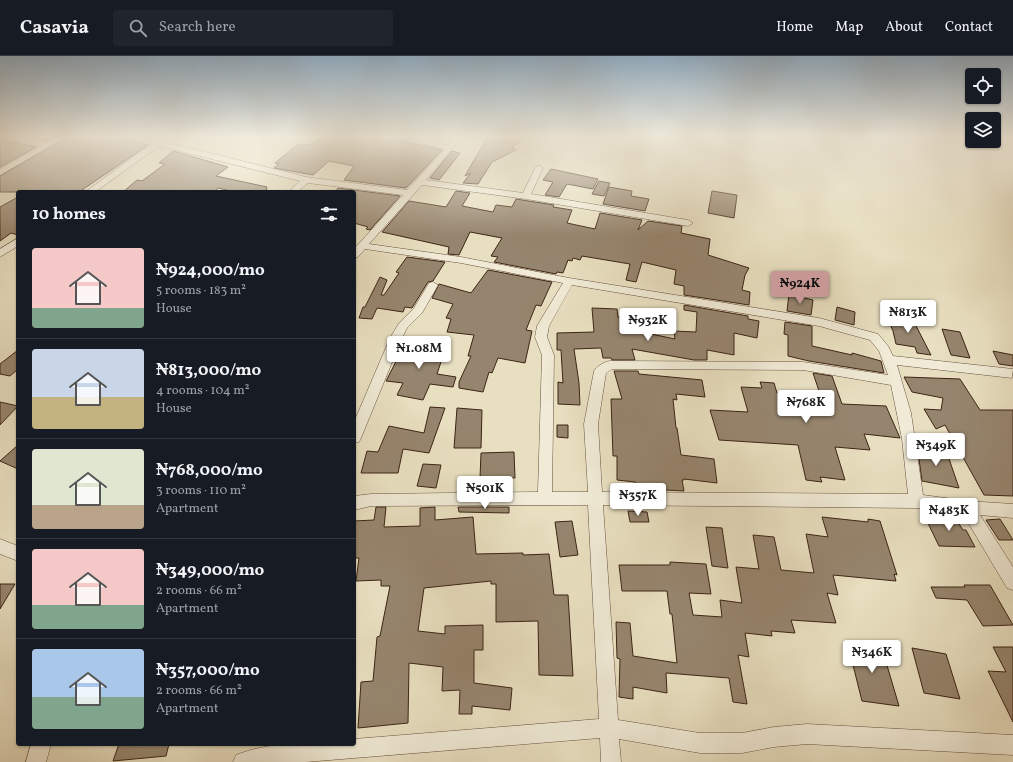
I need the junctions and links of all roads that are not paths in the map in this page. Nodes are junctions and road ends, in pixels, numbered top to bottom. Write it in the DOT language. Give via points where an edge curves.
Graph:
graph roads {
  1 [pos="121,169"];
  2 [pos="261,169"];
  3 [pos="432,169"];
  4 [pos="539,169"];
  5 [pos="306,180"];
  6 [pos="420,182"];
  7 [pos="92,190"];
  8 [pos="294,190"];
  9 [pos="410,192"];
  10 [pos="526,196"];
  11 [pos="688,223"];
  12 [pos="16,243"];
  13 [pos="363,246"];
  14 [pos="356,253"];
  15 [pos="0,254"];
  16 [pos="569,281"];
  17 [pos="434,285"];
  18 [pos="890,360"];
  19 [pos="1012,373"];
  20 [pos="896,381"];
  21 [pos="356,433"];
  22 [pos="545,498"];
  23 [pos="594,498"];
  24 [pos="916,502"];
  25 [pos="356,503"];
  26 [pos="968,508"];
  27 [pos="1013,511"];
  28 [pos="0,546"];
  29 [pos="16,553"];
  30 [pos="1013,582"];
  31 [pos="609,728"];
  32 [pos="1013,744"];
  33 [pos="40,746"];
  34 [pos="282,749"];
  35 [pos="303,758"];
  36 [pos="36,762"];
  37 [pos="243,762"];
  38 [pos="611,762"];
  1 -- 7 [label="street"];
  2 -- 5 [label="street"];
  3 -- 6 [label="street"];
  4 -- 10 [label="street"];
  5 -- 8 [label="street"];
  5 -- 9 [label="street"];
  6 -- 9 [label="street"];
  6 -- 10 [label="street"];
  9 -- 13 [label="street"];
  10 -- 11 [label="street"];
  12 -- 15 [label="street"];
  13 -- 14 [label="street"];
  13 -- 16 [label="street" via="473,262"];
  16 -- 18 [label="street" via="819,322 874,337 880,341"];
  16 -- 22 [label="street" via="543,326 541,336 548,355"];
  17 -- 21 [label="street" via="396,338"];
  18 -- 19 [label="street"];
  18 -- 20 [label="street"];
  20 -- 23 [label="street" via="803,366 610,365 600,371 591,424"];
  20 -- 24 [label="street" via="909,445"];
  22 -- 23 [label="street"];
  22 -- 25 [label="street" via="371,500"];
  23 -- 24 [label="street"];
  23 -- 31 [label="street"];
  24 -- 26 [label="street"];
  26 -- 27 [label="street"];
  26 -- 30 [label="street"];
  28 -- 29 [label="street"];
  31 -- 32 [label="street" via="700,743 742,743 807,734"];
  31 -- 35 [label="street"];
  31 -- 38 [label="street"];
  33 -- 36 [label="street"];
  34 -- 35 [label="street"];
  34 -- 37 [label="street"];
}
